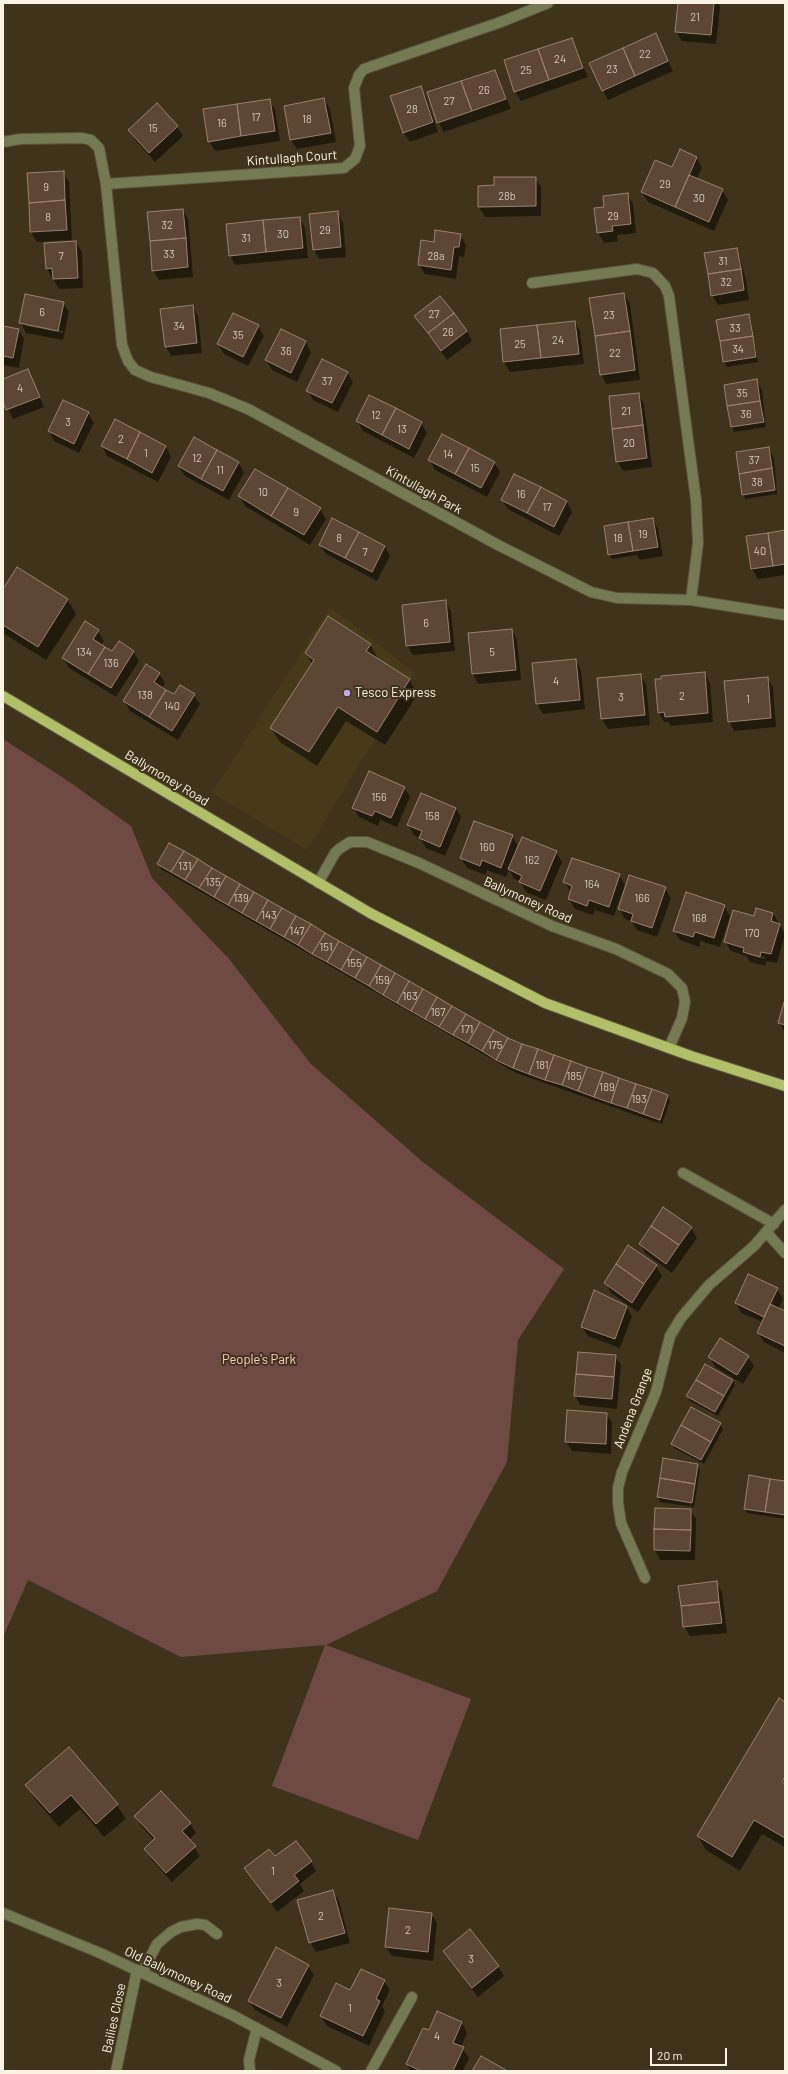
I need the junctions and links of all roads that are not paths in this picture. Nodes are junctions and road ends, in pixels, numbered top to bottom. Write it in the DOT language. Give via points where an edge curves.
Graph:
graph roads {
  1 [pos="548,3"];
  2 [pos="3,142"];
  3 [pos="106,184"];
  4 [pos="532,283"];
  5 [pos="691,600"];
  6 [pos="785,615"];
  7 [pos="3,696"];
  8 [pos="318,882"];
  9 [pos="670,1048"];
  10 [pos="785,1086"];
  11 [pos="683,1173"];
  12 [pos="785,1210"];
  13 [pos="774,1224"];
  14 [pos="767,1233"];
  15 [pos="785,1253"];
  16 [pos="645,1578"];
  17 [pos="3,1913"];
  18 [pos="217,1934"];
  19 [pos="139,1971"];
  20 [pos="412,1997"];
  21 [pos="257,2028"];
  22 [pos="116,2071"];
  23 [pos="250,2071"];
  24 [pos="336,2071"];
  25 [pos="371,2071"];
  1 -- 3 [label="street, Kintullagh Court" via="364,69 357,78 354,88 360,146 352,163 344,168"];
  2 -- 3 [label="street" via="21,139 92,140 99,148"];
  3 -- 5 [label="street, Kintullagh Park" via="123,350 135,370 209,393 248,409 498,545 591,592 617,598"];
  4 -- 5 [label="street" via="642,269 653,273 666,286 696,500 698,543"];
  5 -- 6 [label="street, Kintullagh Park"];
  7 -- 8 [label="main road, Ballymoney Road"];
  8 -- 9 [label="main road, Ballymoney Road" via="370,913 545,1003"];
  8 -- 9 [label="street, Ballymoney Road" via="339,849 350,842 367,842 419,863 552,926 616,949 668,974 682,988 685,1002 682,1018"];
  9 -- 10 [label="main road, Ballymoney Road"];
  11 -- 13 [label="street"];
  12 -- 13 [label="street, Andena Grange"];
  13 -- 14 [label="street, Andena Grange"];
  14 -- 15 [label="street"];
  14 -- 16 [label="street, Andena Grange" via="709,1285 681,1318 670,1336 656,1392 622,1472 618,1488 621,1522"];
  17 -- 19 [label="street, Old Ballymoney Road"];
  18 -- 19 [label="street, Bailies Close" via="205,1925 198,1924 184,1926 171,1932 157,1944"];
  19 -- 21 [label="street, Old Ballymoney Road"];
  19 -- 22 [label="street, Bailies Close"];
  20 -- 25 [label="street"];
  21 -- 23 [label="street" via="249,2060"];
  21 -- 24 [label="street, Old Ballymoney Road"];
}
